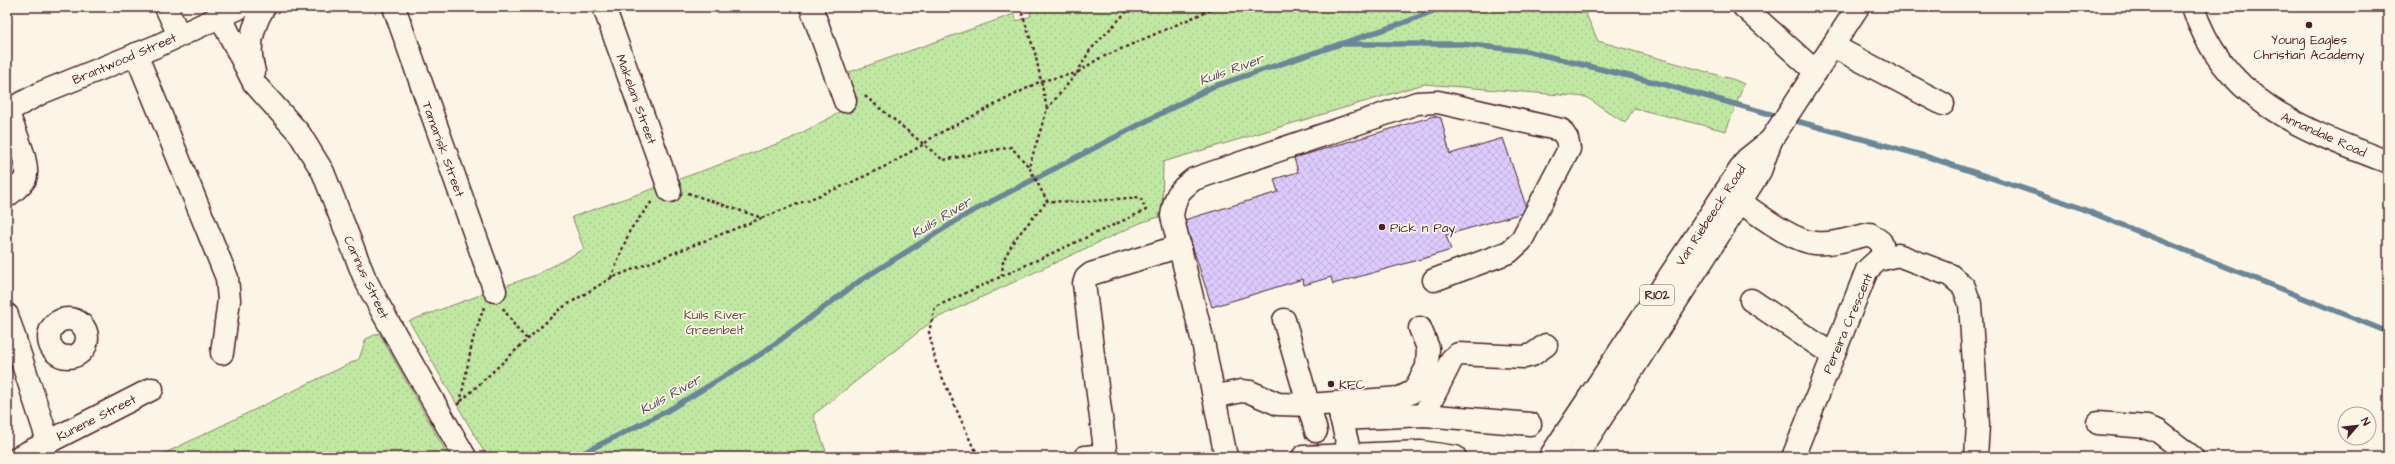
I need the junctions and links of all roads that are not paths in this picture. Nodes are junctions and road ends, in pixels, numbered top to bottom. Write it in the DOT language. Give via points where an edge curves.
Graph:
graph roads {
  1 [pos="166,7"];
  2 [pos="242,7"];
  3 [pos="264,7"];
  4 [pos="394,7"];
  5 [pos="604,7"];
  6 [pos="811,7"];
  7 [pos="1744,7"];
  8 [pos="1858,7"];
  9 [pos="2193,7"];
  10 [pos="220,16"];
  11 [pos="179,35"];
  12 [pos="1833,46"];
  13 [pos="136,54"];
  14 [pos="1816,72"];
  15 [pos="842,94"];
  16 [pos="269,98"];
  17 [pos="1942,104"];
  18 [pos="7,111"];
  19 [pos="1772,140"];
  20 [pos="2388,162"];
  21 [pos="670,191"];
  22 [pos="7,196"];
  23 [pos="1740,202"];
  24 [pos="1180,246"];
  25 [pos="1886,258"];
  26 [pos="1434,280"];
  27 [pos="495,291"];
  28 [pos="1751,300"];
  29 [pos="7,315"];
  30 [pos="1284,320"];
  31 [pos="1420,328"];
  32 [pos="49,343"];
  33 [pos="1546,344"];
  34 [pos="19,351"];
  35 [pos="222,353"];
  36 [pos="1833,355"];
  37 [pos="152,389"];
  38 [pos="1214,397"];
  39 [pos="1309,405"];
  40 [pos="1340,411"];
  41 [pos="1424,415"];
  42 [pos="2098,423"];
  43 [pos="1530,424"];
  44 [pos="1316,431"];
  45 [pos="48,441"];
  46 [pos="1350,454"];
  47 [pos="1099,456"];
  48 [pos="19,457"];
  49 [pos="465,457"];
  50 [pos="1226,457"];
  51 [pos="1303,457"];
  52 [pos="1455,457"];
  53 [pos="1550,457"];
  54 [pos="1576,457"];
  55 [pos="1793,457"];
  56 [pos="1976,457"];
  57 [pos="2192,457"];
  1 -- 11 [label="street"];
  2 -- 10 [label="street, Brantwood Street"];
  3 -- 16 [label="street, Carinus Street" via="253,28 250,52 255,76"];
  4 -- 27 [label="street, Tamarisk Street"];
  5 -- 21 [label="street, Makelani Street"];
  6 -- 15 [label="street"];
  7 -- 14 [label="street"];
  8 -- 12 [label="street, Van Riebeeck Road / R102"];
  9 -- 20 [label="street, Annandale Road" via="2205,38 2219,60 2235,80 2253,95 2279,114 2305,128"];
  10 -- 11 [label="street, Brantwood Street"];
  10 -- 16 [label="street, Carinus Street" via="254,83"];
  11 -- 13 [label="street, Brantwood Street"];
  12 -- 14 [label="street, Van Riebeeck Road / R102"];
  12 -- 17 [label="street"];
  13 -- 18 [label="street, Brantwood Street" via="44,92"];
  13 -- 35 [label="street" via="227,278 229,300"];
  14 -- 19 [label="street, Van Riebeeck Road / R102"];
  16 -- 49 [label="street, Carinus Street" via="299,133 323,172 365,279"];
  18 -- 22 [label="street" via="25,167 25,178"];
  19 -- 23 [label="street, Van Riebeeck Road / R102" via="1760,171"];
  19 -- 53 [label="street, Van Riebeeck Road / R102" via="1747,159"];
  23 -- 25 [label="street" via="1802,240 1814,243 1827,243 1870,234 1880,242"];
  23 -- 54 [label="street, Van Riebeeck Road / R102"];
  24 -- 26 [label="street" via="1172,216 1174,202 1180,189 1194,179 1417,103 1438,102 1561,130 1568,139 1569,149 1521,241 1509,252"];
  24 -- 38 [label="street"];
  24 -- 47 [label="street" via="1091,274 1086,278 1084,284"];
  25 -- 36 [label="street, Pereira Crescent" via="1878,260 1867,270"];
  25 -- 56 [label="street, Pereira Crescent" via="1898,255 1950,275 1964,287 1970,304 1978,425"];
  28 -- 36 [label="street"];
  29 -- 34 [label="street"];
  30 -- 39 [label="street"];
  31 -- 40 [label="street" via="1429,358 1424,374 1414,391 1400,398"];
  32 -- 34 [label="street"];
  33 -- 41 [label="street" via="1532,355 1524,357 1458,354 1452,359"];
  34 -- 45 [label="street"];
  36 -- 55 [label="street, Pereira Crescent"];
  37 -- 45 [label="street, Kunene Street"];
  38 -- 39 [label="street" via="1241,391 1250,392 1278,404"];
  38 -- 50 [label="street"];
  39 -- 40 [label="street"];
  39 -- 44 [label="street"];
  40 -- 41 [label="street"];
  40 -- 46 [label="street"];
  41 -- 43 [label="street"];
  42 -- 57 [label="street" via="2147,427 2158,431"];
  45 -- 48 [label="street, Kunene Street"];
  46 -- 51 [label="street"];
  46 -- 52 [label="street" via="1421,452"];
}
